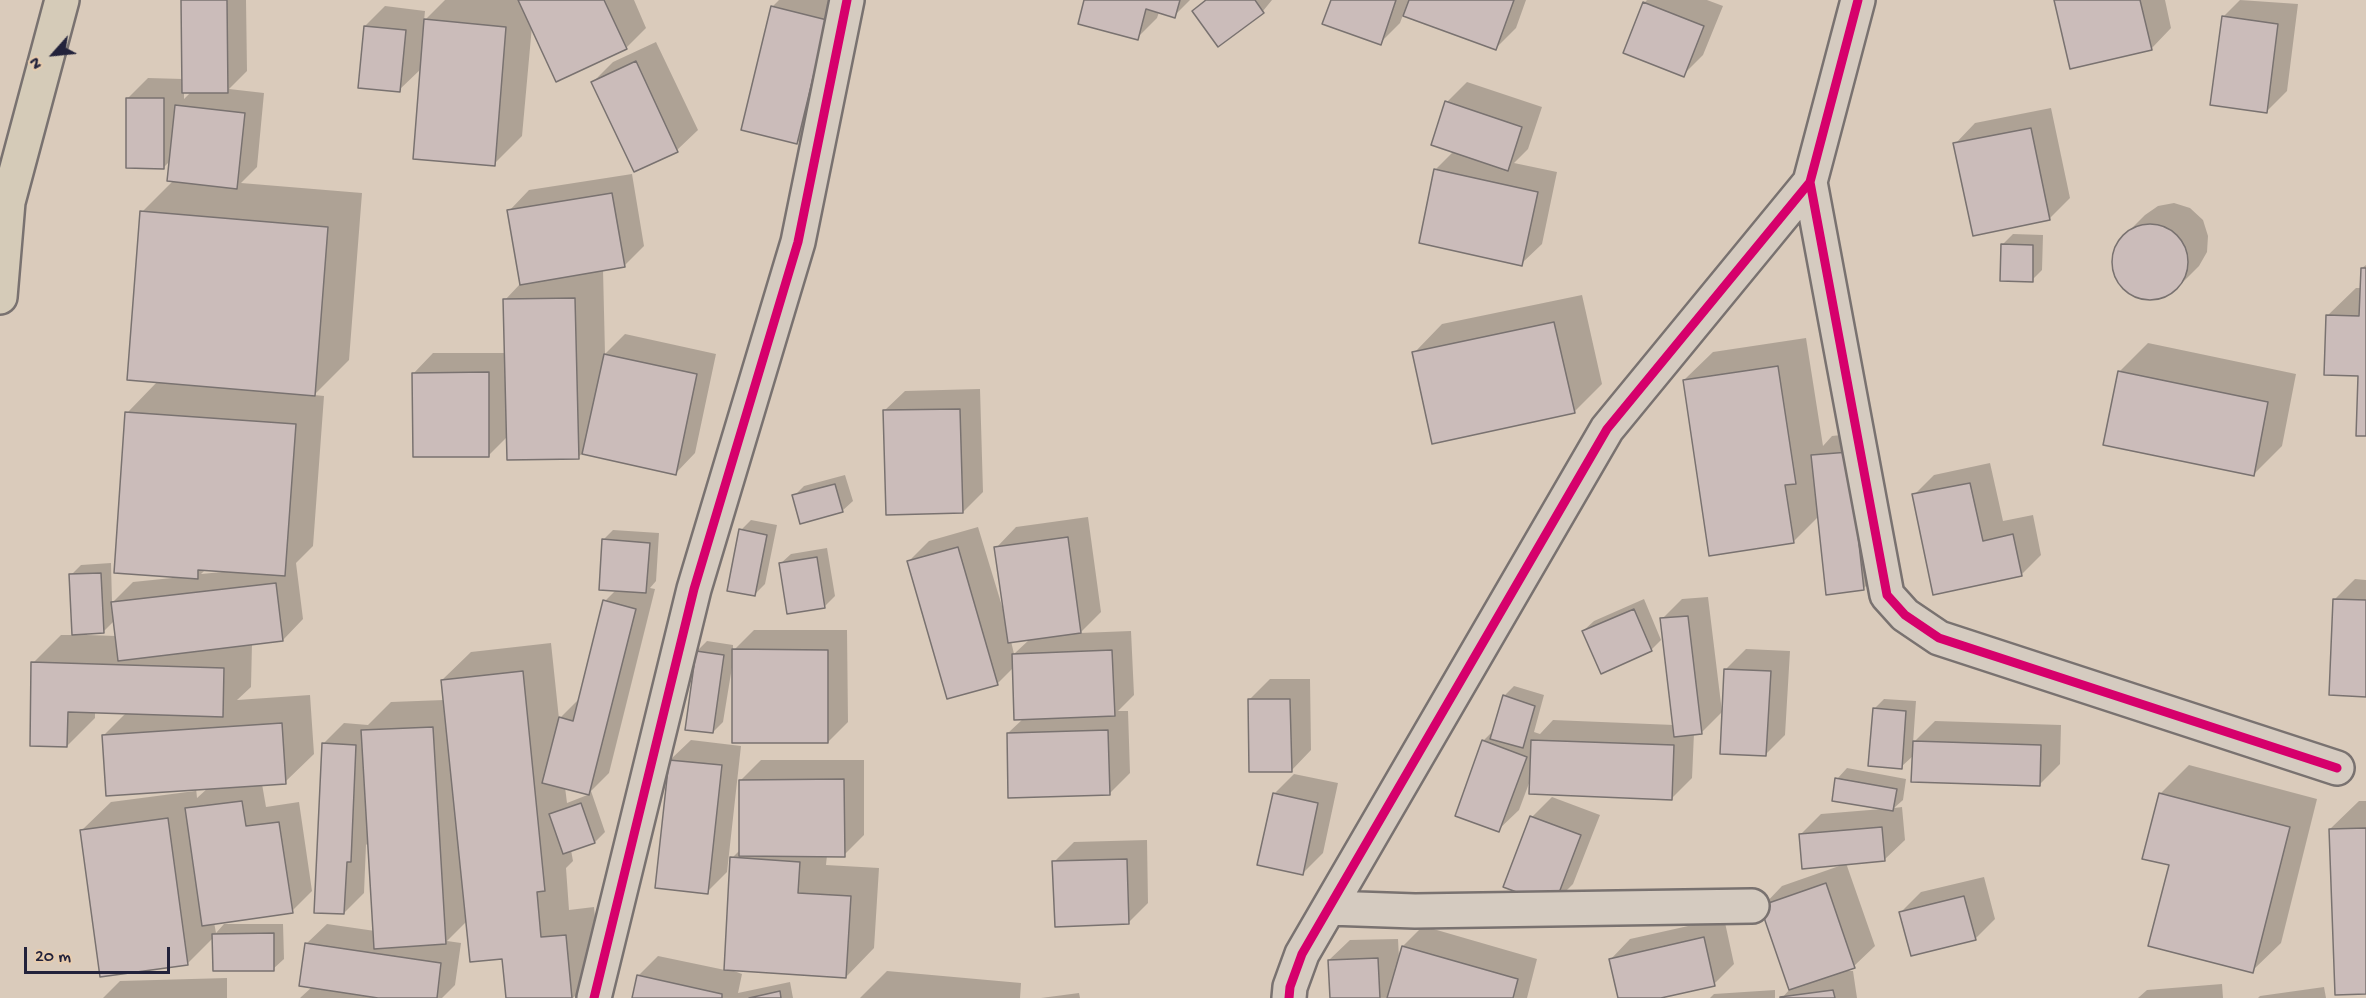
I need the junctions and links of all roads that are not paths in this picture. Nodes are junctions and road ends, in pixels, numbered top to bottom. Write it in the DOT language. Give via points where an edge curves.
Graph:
graph roads {
  1 [pos="62,0"];
  2 [pos="847,0"];
  3 [pos="1858,0"];
  4 [pos="1810,182"];
  5 [pos="0,297"];
  6 [pos="2337,768"];
  7 [pos="1752,906"];
  8 [pos="1329,908"];
  9 [pos="594,998"];
  10 [pos="1289,998"];
  1 -- 5 [label="main road" via="8,202"];
  2 -- 9 [label="street" via="798,242 694,589"];
  3 -- 4 [label="street"];
  4 -- 6 [label="street" via="1887,595 1905,615 1939,639"];
  4 -- 8 [label="street" via="1607,429"];
  7 -- 8 [label="street" via="1415,911"];
  8 -- 10 [label="street" via="1302,954"];
}
